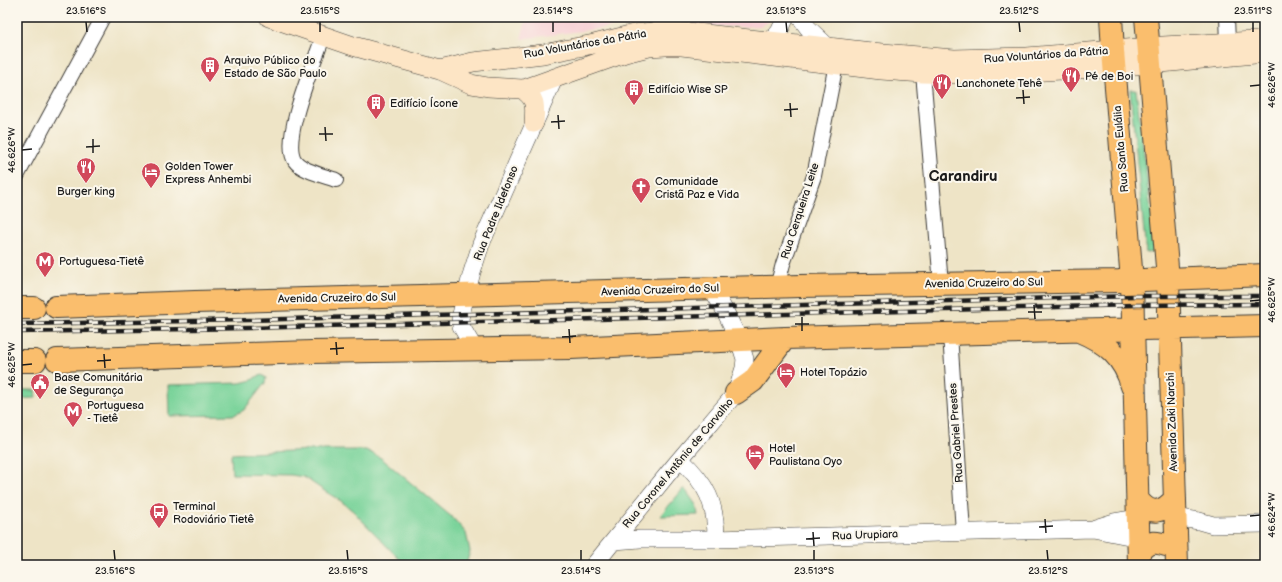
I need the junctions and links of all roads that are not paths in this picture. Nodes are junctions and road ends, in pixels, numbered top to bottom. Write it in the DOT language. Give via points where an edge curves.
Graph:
graph roads {
  1 [pos="103,17"];
  2 [pos="269,17"];
  3 [pos="786,17"];
  4 [pos="800,17"];
  5 [pos="1111,17"];
  6 [pos="1146,17"];
  7 [pos="1227,17"];
  8 [pos="324,37"];
  9 [pos="1265,40"];
  10 [pos="771,41"];
  11 [pos="1228,43"];
  12 [pos="594,44"];
  13 [pos="828,47"];
  14 [pos="1265,53"];
  15 [pos="1149,56"];
  16 [pos="1114,58"];
  17 [pos="836,64"];
  18 [pos="954,66"];
  19 [pos="440,70"];
  20 [pos="923,73"];
  21 [pos="554,79"];
  22 [pos="522,89"];
  23 [pos="534,123"];
  24 [pos="17,176"];
  25 [pos="336,180"];
  26 [pos="1265,275"];
  27 [pos="1168,279"];
  28 [pos="1132,281"];
  29 [pos="941,284"];
  30 [pos="777,287"];
  31 [pos="712,289"];
  32 [pos="466,296"];
  33 [pos="56,307"];
  34 [pos="1265,326"];
  35 [pos="1170,328"];
  36 [pos="1133,329"];
  37 [pos="1078,330"];
  38 [pos="950,334"];
  39 [pos="785,338"];
  40 [pos="739,340"];
  41 [pos="475,350"];
  42 [pos="57,360"];
  43 [pos="736,393"];
  44 [pos="1135,400"];
  45 [pos="680,459"];
  46 [pos="1265,524"];
  47 [pos="963,532"];
  48 [pos="1176,533"];
  49 [pos="1138,535"];
  50 [pos="716,539"];
  51 [pos="614,541"];
  52 [pos="594,565"];
  1 -- 24 [label="street"];
  2 -- 8 [label="main road, Rua Voluntários da Pátria"];
  3 -- 10 [label="street" via="779,32"];
  4 -- 13 [label="street"];
  5 -- 16 [label="main road, Rua Santa Eulália"];
  6 -- 15 [label="main road"];
  7 -- 11 [label="street"];
  8 -- 19 [label="main road, Rua Voluntários da Pátria"];
  8 -- 25 [label="street" via="296,115 291,152 294,161 299,165"];
  9 -- 11 [label="main road, Rua Voluntários da Pátria"];
  10 -- 12 [label="main road, Rua Voluntários da Pátria" via="673,31 634,34"];
  10 -- 13 [label="main road, Rua Voluntários da Pátria"];
  11 -- 15 [label="main road, Rua Voluntários da Pátria"];
  12 -- 19 [label="main road, Rua Voluntários da Pátria" via="543,54 473,62"];
  12 -- 21 [label="main road" via="567,64"];
  13 -- 17 [label="street"];
  13 -- 18 [label="main road, Rua Voluntários da Pátria"];
  14 -- 15 [label="main road, Rua Voluntários da Pátria"];
  15 -- 16 [label="main road, Rua Voluntários da Pátria"];
  15 -- 27 [label="main road"];
  16 -- 18 [label="main road, Rua Voluntários da Pátria"];
  16 -- 28 [label="main road, Rua Santa Eulália"];
  17 -- 20 [label="main road, Rua Voluntários da Pátria"];
  17 -- 21 [label="main road, Rua Voluntários da Pátria" via="665,46 625,53"];
  17 -- 30 [label="street, Rua Cerqueira Leite" via="814,176"];
  18 -- 20 [label="main road, Rua Voluntários da Pátria"];
  19 -- 22 [label="main road, Rua Voluntários da Pátria" via="471,84"];
  20 -- 29 [label="street"];
  21 -- 22 [label="main road, Rua Voluntários da Pátria"];
  21 -- 23 [label="street, Rua Padre Ildefonso"];
  22 -- 23 [label="main road" via="534,102"];
  23 -- 32 [label="street, Rua Padre Ildefonso" via="481,244"];
  26 -- 27 [label="main road, Avenida Cruzeiro do Sul"];
  27 -- 28 [label="main road, Avenida Cruzeiro do Sul"];
  27 -- 35 [label="main road, Avenida Zaki Narchi"];
  28 -- 29 [label="main road, Avenida Cruzeiro do Sul"];
  28 -- 36 [label="main road"];
  29 -- 30 [label="main road, Avenida Cruzeiro do Sul"];
  30 -- 31 [label="main road, Avenida Cruzeiro do Sul"];
  31 -- 32 [label="main road, Avenida Cruzeiro do Sul"];
  31 -- 40 [label="street, Rua Coronel Antônio de Carvalho"];
  32 -- 33 [label="main road, Avenida Cruzeiro do Sul"];
  32 -- 41 [label="street, Rua Padre Ildefonso" via="460,316 461,326"];
  34 -- 35 [label="main road"];
  35 -- 36 [label="main road"];
  35 -- 48 [label="main road, Avenida Zaki Narchi"];
  36 -- 37 [label="main road"];
  36 -- 44 [label="main road"];
  37 -- 38 [label="main road"];
  37 -- 44 [label="main road" via="1098,339 1113,351 1126,369"];
  38 -- 39 [label="main road"];
  38 -- 47 [label="street, Rua Gabriel Prestes"];
  39 -- 40 [label="main road"];
  39 -- 43 [label="main road" via="753,381"];
  40 -- 41 [label="main road"];
  40 -- 43 [label="street, Rua Coronel Antônio de Carvalho" via="744,368"];
  41 -- 42 [label="main road"];
  43 -- 45 [label="street, Rua Coronel Antônio de Carvalho"];
  44 -- 49 [label="main road"];
  45 -- 50 [label="street" via="694,471 705,486 716,521"];
  45 -- 51 [label="street, Rua Coronel Antônio de Carvalho"];
  46 -- 48 [label="street" via="1213,525"];
  47 -- 49 [label="street, Rua Urupiara" via="1093,529 1114,522"];
  47 -- 50 [label="street, Rua Urupiara"];
  48 -- 49 [label="main road" via="1161,542 1145,546"];
  48 -- 49 [label="main road" via="1167,508 1156,511 1146,508"];
  50 -- 51 [label="street, Rua Urupiara"];
  51 -- 52 [label="street, Rua Coronel Antônio de Carvalho"];
}
